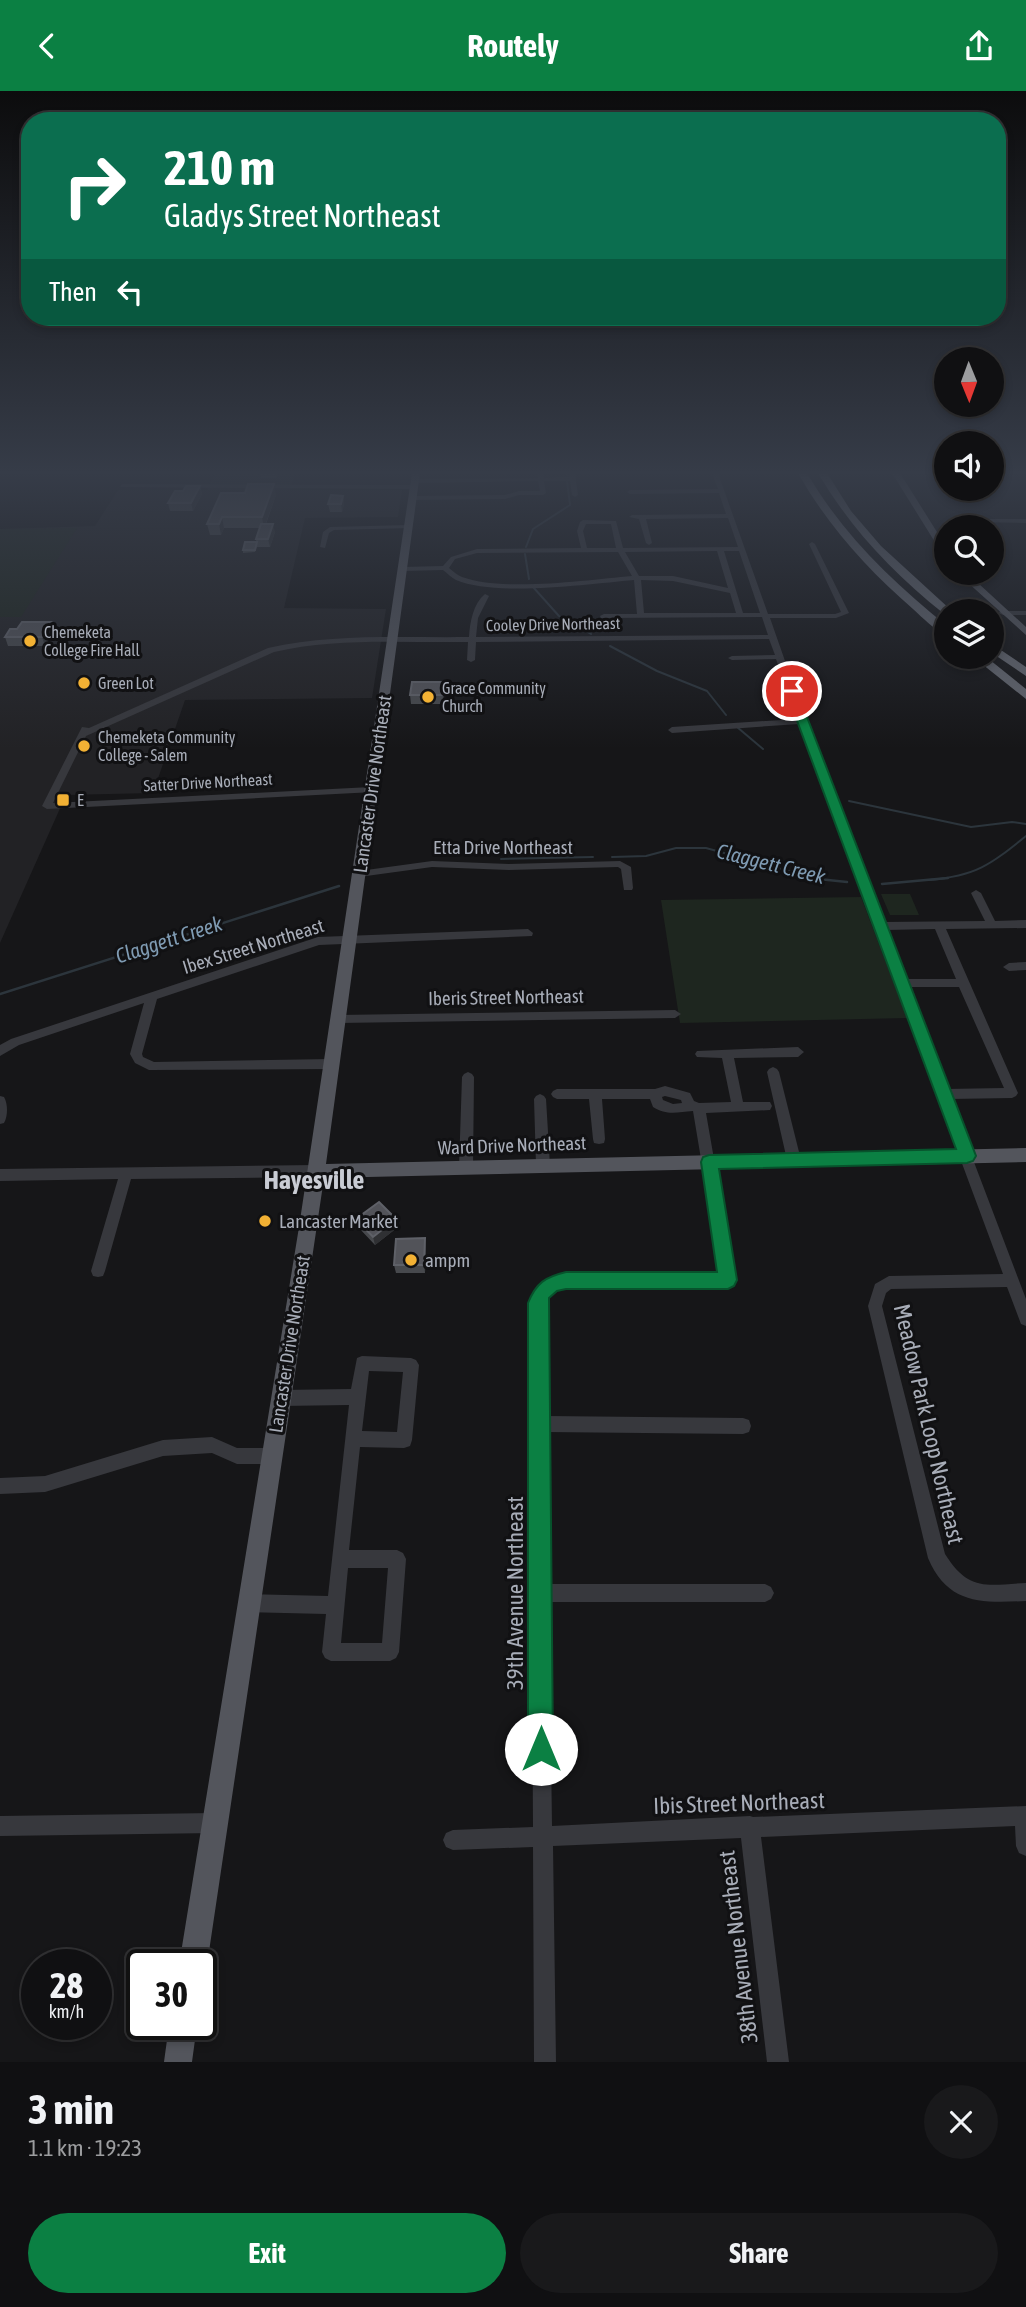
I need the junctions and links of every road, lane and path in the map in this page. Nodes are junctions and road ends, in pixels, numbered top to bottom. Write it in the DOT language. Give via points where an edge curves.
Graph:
graph roads {
  1 [pos="402,565"];
  2 [pos="447,565"];
  3 [pos="630,565"];
  4 [pos="725,565"];
  5 [pos="747,565"];
  6 [pos="822,565"];
  7 [pos="870,565"];
  8 [pos="895,565"];
  9 [pos="402,568"];
  10 [pos="445,568"];
  11 [pos="637,578"];
  12 [pos="974,585"];
  13 [pos="732,591"];
  14 [pos="485,596"];
  15 [pos="934,599"];
  16 [pos="988,599"];
  17 [pos="1004,613"];
  18 [pos="1026,613"];
  19 [pos="1004,614"];
  20 [pos="740,615"];
  21 [pos="604,616"];
  22 [pos="641,616"];
  23 [pos="765,616"];
  24 [pos="934,621"];
  25 [pos="1026,632"];
  26 [pos="772,637"];
  27 [pos="472,640"];
  28 [pos="392,641"];
  29 [pos="1004,652"];
  30 [pos="1004,654"];
  31 [pos="780,657"];
  32 [pos="732,658"];
  33 [pos="471,660"];
  34 [pos="1026,668"];
  35 [pos="994,669"];
  36 [pos="1026,673"];
  37 [pos="1026,695"];
  38 [pos="802,721"];
  39 [pos="672,730"];
  40 [pos="370,790"];
  41 [pos="47,806"];
  42 [pos="359,874"];
  43 [pos="628,888"];
  44 [pos="976,893"];
  45 [pos="1026,924"];
  46 [pos="939,925"];
  47 [pos="992,925"];
  48 [pos="880,926"];
  49 [pos="528,933"];
  50 [pos="349,938"];
  51 [pos="1026,966"];
  52 [pos="1009,967"];
  53 [pos="902,983"];
  54 [pos="963,983"];
  55 [pos="152,996"];
  56 [pos="675,1014"];
  57 [pos="338,1019"];
  58 [pos="0,1051"];
  59 [pos="798,1052"];
  60 [pos="727,1053"];
  61 [pos="701,1054"];
  62 [pos="331,1064"];
  63 [pos="773,1072"];
  64 [pos="468,1077"];
  65 [pos="594,1093"];
  66 [pos="1019,1093"];
  67 [pos="557,1094"];
  68 [pos="944,1094"];
  69 [pos="540,1099"];
  70 [pos="0,1101"];
  71 [pos="694,1106"];
  72 [pos="766,1106"];
  73 [pos="738,1107"];
  74 [pos="0,1119"];
  75 [pos="600,1139"];
  76 [pos="1026,1155"];
  77 [pos="967,1156"];
  78 [pos="794,1160"];
  79 [pos="709,1162"];
  80 [pos="542,1165"];
  81 [pos="466,1167"];
  82 [pos="316,1171"];
  83 [pos="126,1173"];
  84 [pos="0,1175"];
  85 [pos="98,1271"];
  86 [pos="1012,1280"];
  87 [pos="1026,1319"];
  88 [pos="358,1397"];
  89 [pos="281,1398"];
  90 [pos="540,1424"];
  91 [pos="743,1426"];
  92 [pos="354,1439"];
  93 [pos="271,1456"];
  94 [pos="0,1486"];
  95 [pos="341,1559"];
  96 [pos="539,1593"];
  97 [pos="765,1593"];
  98 [pos="1026,1593"];
  99 [pos="248,1603"];
  100 [pos="336,1605"];
  101 [pos="1025,1817"];
  102 [pos="215,1823"];
  103 [pos="0,1826"];
  104 [pos="750,1826"];
  105 [pos="542,1835"];
  106 [pos="453,1840"];
  107 [pos="1026,1846"];
  108 [pos="195,1949"];
  109 [pos="181,2040"];
  110 [pos="177,2062"];
  111 [pos="545,2062"];
  112 [pos="778,2062"];
  1 -- 9 [label="main road, Lancaster Drive Northeast"];
  2 -- 10 [label="street"];
  3 -- 11 [label="street"];
  4 -- 13 [label="street"];
  5 -- 23 [label="street"];
  6 -- 23 [label="street" via="845,613"];
  7 -- 24 [label="highway"];
  8 -- 15 [label="highway"];
  9 -- 10 [label="street"];
  9 -- 28 [label="main road, Lancaster Drive Northeast"];
  10 -- 11 [label="street" via="456,579 481,584 578,584"];
  11 -- 13 [label="street" via="674,579"];
  11 -- 22 [label="street"];
  12 -- 16 [label="main road"];
  13 -- 20 [label="street"];
  14 -- 27 [label="street" via="474,618"];
  17 -- 18 [label="street"];
  19 -- 25 [label="main road"];
  20 -- 22 [label="street"];
  20 -- 23 [label="street"];
  21 -- 22 [label="street"];
  23 -- 26 [label="street"];
  26 -- 27 [label="street, Cooley Drive Northeast"];
  26 -- 31 [label="street"];
  27 -- 28 [label="street, Cooley Drive Northeast"];
  27 -- 33 [label="street"];
  28 -- 40 [label="main road, Lancaster Drive Northeast"];
  28 -- 41 [label="street, Cooley Drive Northeast" via="271,650 83,734"];
  29 -- 34 [label="highway"];
  30 -- 36 [label="highway"];
  31 -- 32 [label="street"];
  31 -- 38 [label="street"];
  35 -- 37 [label="highway"];
  38 -- 39 [label="street"];
  38 -- 48 [label="street"];
  40 -- 41 [label="street, Satter Drive Northeast"];
  40 -- 42 [label="main road, Lancaster Drive Northeast"];
  42 -- 43 [label="street, Etta Drive Northeast" via="432,864 611,864 626,867"];
  42 -- 50 [label="main road, Lancaster Drive Northeast"];
  44 -- 47 [label="street"];
  45 -- 47 [label="street"];
  46 -- 47 [label="street"];
  46 -- 48 [label="street"];
  46 -- 54 [label="street"];
  48 -- 53 [label="street"];
  49 -- 50 [label="street, Ibex Street Northeast"];
  50 -- 55 [label="street, Ibex Street Northeast" via="318,941"];
  50 -- 57 [label="main road, Lancaster Drive Northeast"];
  51 -- 52 [label="street"];
  53 -- 54 [label="street"];
  53 -- 68 [label="street"];
  54 -- 66 [label="street"];
  55 -- 58 [label="street, Ibex Street Northeast"];
  55 -- 62 [label="street" via="137,1048 139,1060 153,1067"];
  56 -- 57 [label="street, Iberis Street Northeast"];
  57 -- 62 [label="main road, Lancaster Drive Northeast"];
  59 -- 60 [label="street"];
  60 -- 61 [label="street"];
  60 -- 73 [label="street"];
  62 -- 82 [label="main road, Lancaster Drive Northeast"];
  63 -- 78 [label="street"];
  64 -- 81 [label="street"];
  65 -- 67 [label="street"];
  65 -- 71 [label="street" via="655,1094 657,1103 665,1108"];
  65 -- 75 [label="street"];
  66 -- 68 [label="street"];
  68 -- 77 [label="street"];
  69 -- 80 [label="street"];
  70 -- 74 [label="street"];
  71 -- 73 [label="street"];
  71 -- 79 [label="street"];
  72 -- 73 [label="street"];
  76 -- 77 [label="main road, Ward Drive Northeast"];
  77 -- 78 [label="main road, Ward Drive Northeast"];
  77 -- 86 [label="street"];
  78 -- 79 [label="main road, Ward Drive Northeast"];
  79 -- 80 [label="main road, Ward Drive Northeast"];
  79 -- 90 [label="street, 39th Avenue Northeast" via="728,1280 552,1283 537,1303"];
  80 -- 81 [label="main road, Ward Drive Northeast"];
  81 -- 82 [label="main road, Ward Drive Northeast"];
  82 -- 83 [label="street, Ward Drive Northeast"];
  82 -- 89 [label="main road, Lancaster Drive Northeast"];
  83 -- 84 [label="street, Ward Drive Northeast"];
  83 -- 85 [label="street"];
  86 -- 87 [label="street"];
  86 -- 98 [label="street, Meadow Park Loop Northeast" via="889,1283 880,1289 875,1306 937,1558 956,1585 968,1591"];
  88 -- 89 [label="street"];
  88 -- 92 [label="street"];
  88 -- 92 [label="street" via="362,1363 411,1365 404,1440"];
  89 -- 93 [label="main road, Lancaster Drive Northeast"];
  90 -- 91 [label="street"];
  90 -- 96 [label="street, 39th Avenue Northeast"];
  92 -- 95 [label="street"];
  93 -- 94 [label="street" via="237,1456 212,1445 179,1445 45,1484"];
  93 -- 99 [label="main road, Lancaster Drive Northeast"];
  95 -- 100 [label="street"];
  95 -- 100 [label="street" via="397,1559 390,1651 331,1652"];
  96 -- 97 [label="street"];
  96 -- 105 [label="street, 39th Avenue Northeast"];
  99 -- 100 [label="street"];
  99 -- 102 [label="main road, Lancaster Drive Northeast"];
  101 -- 104 [label="street, Ibis Street Northeast"];
  101 -- 107 [label="street"];
  102 -- 103 [label="street"];
  102 -- 108 [label="main road, Lancaster Drive Northeast"];
  104 -- 105 [label="street, Ibis Street Northeast"];
  104 -- 112 [label="street, 38th Avenue Northeast"];
  105 -- 106 [label="street, Ibis Street Northeast"];
  105 -- 111 [label="street, 39th Avenue Northeast"];
  109 -- 110 [label="main road"];
}
